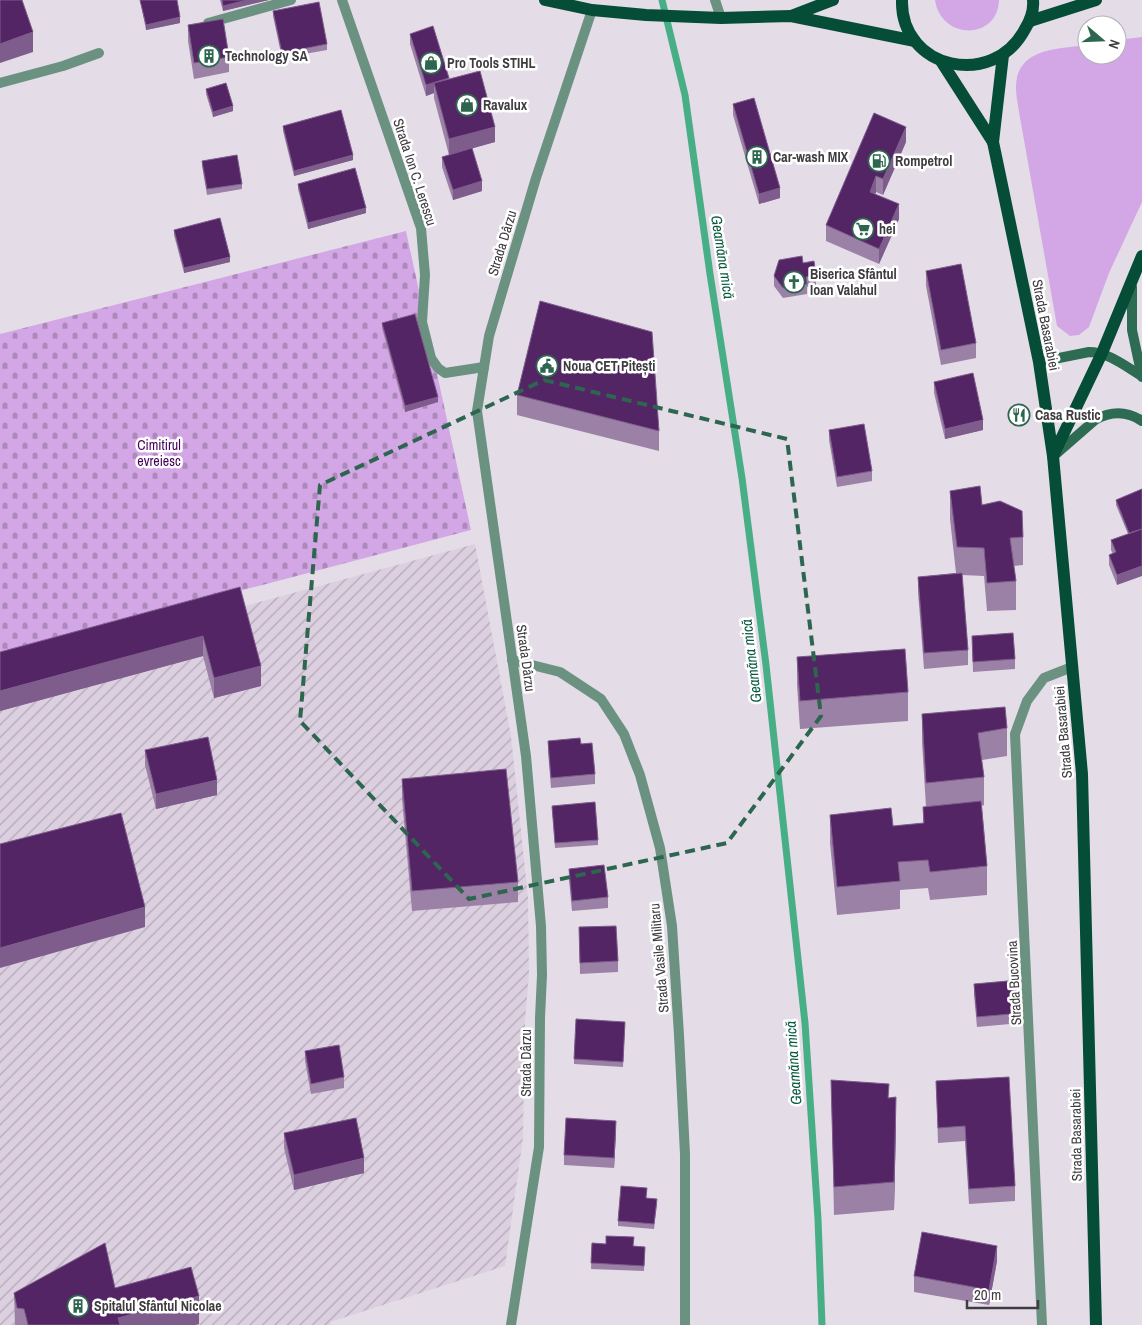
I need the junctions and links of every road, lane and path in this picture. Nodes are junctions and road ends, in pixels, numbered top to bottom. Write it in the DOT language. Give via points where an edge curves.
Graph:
graph roads {
  1 [pos="291,0"];
  2 [pos="342,0"];
  3 [pos="545,0"];
  4 [pos="715,0"];
  5 [pos="833,0"];
  6 [pos="902,0"];
  7 [pos="1033,0"];
  8 [pos="1096,0"];
  9 [pos="592,10"];
  10 [pos="791,16"];
  11 [pos="721,18"];
  12 [pos="1030,22"];
  13 [pos="198,26"];
  14 [pos="915,41"];
  15 [pos="99,53"];
  16 [pos="1003,55"];
  17 [pos="941,61"];
  18 [pos="0,83"];
  19 [pos="993,142"];
  20 [pos="1142,256"];
  21 [pos="1132,280"];
  22 [pos="1102,353"];
  23 [pos="1039,362"];
  24 [pos="484,367"];
  25 [pos="1142,377"];
  26 [pos="1142,421"];
  27 [pos="1053,456"];
  28 [pos="512,660"];
  29 [pos="1072,667"];
  30 [pos="511,1325"];
  31 [pos="685,1325"];
  32 [pos="1042,1325"];
  33 [pos="1096,1325"];
  1 -- 13 [label="street"];
  2 -- 24 [label="street, Strada Ion C. Lerescu" via="421,228 422,322 431,358 445,373"];
  3 -- 9 [label="main road"];
  4 -- 11 [label="street"];
  5 -- 10 [label="main road"];
  6 -- 14 [label="main road" via="906,25"];
  7 -- 12 [label="main road"];
  8 -- 12 [label="main road"];
  9 -- 11 [label="main road"];
  9 -- 24 [label="street, Strada Dârzu" via="536,178 489,336"];
  10 -- 11 [label="main road"];
  10 -- 14 [label="main road"];
  12 -- 16 [label="main road" via="1019,41"];
  14 -- 17 [label="main road"];
  15 -- 18 [label="street"];
  16 -- 17 [label="main road" via="984,64 962,66"];
  16 -- 19 [label="main road"];
  17 -- 19 [label="main road"];
  19 -- 23 [label="main road, Strada Basarabiei"];
  20 -- 21 [label="main road"];
  21 -- 22 [label="main road"];
  21 -- 25 [label="street" via="1132,330"];
  22 -- 23 [label="street" via="1089,352"];
  22 -- 25 [label="street"];
  22 -- 27 [label="main road"];
  23 -- 27 [label="main road, Strada Basarabiei"];
  24 -- 28 [label="street, Strada Dârzu" via="477,411"];
  26 -- 27 [label="street" via="1118,413 1102,416"];
  27 -- 29 [label="main road, Strada Basarabiei"];
  28 -- 30 [label="street, Strada Dârzu" via="527,765 542,975 539,1146"];
  28 -- 31 [label="street, Strada Vasile Militaru" via="560,672 602,699 624,734 640,775 660,848 672,926 679,1035 685,1154"];
  29 -- 32 [label="street, Strada Bucovina" via="1044,678 1027,702 1015,734"];
  29 -- 33 [label="main road, Strada Basarabiei" via="1082,774"];
}
